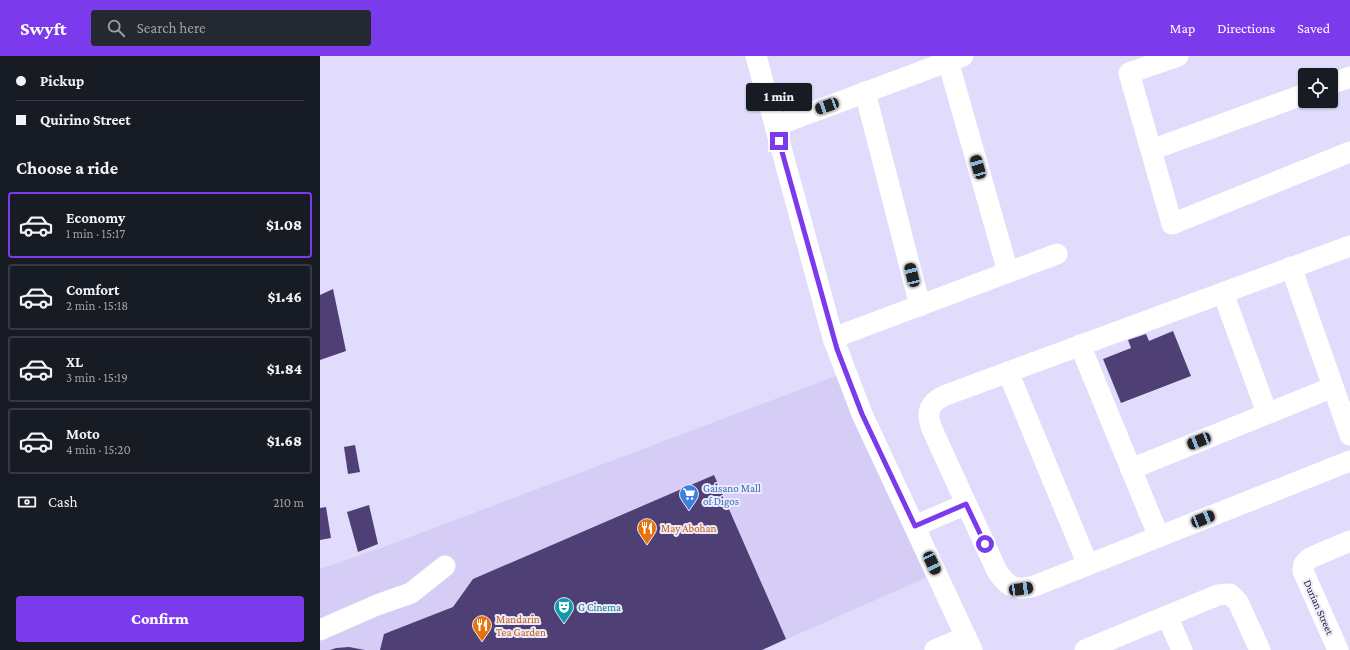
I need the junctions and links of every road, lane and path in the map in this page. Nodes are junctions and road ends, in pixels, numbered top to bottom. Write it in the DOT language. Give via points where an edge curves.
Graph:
graph roads {
  1 [pos="756,56"];
  2 [pos="1178,56"];
  3 [pos="955,59"];
  4 [pos="1127,64"];
  5 [pos="1350,77"];
  6 [pos="1338,81"];
  7 [pos="865,92"];
  8 [pos="1298,97"];
  9 [pos="775,126"];
  10 [pos="1151,150"];
  11 [pos="1350,152"];
  12 [pos="1350,246"];
  13 [pos="1057,254"];
  14 [pos="1291,267"];
  15 [pos="1008,272"];
  16 [pos="1223,293"];
  17 [pos="920,306"];
  18 [pos="833,338"];
  19 [pos="1080,345"];
  20 [pos="1008,372"];
  21 [pos="1333,387"];
  22 [pos="1267,413"];
  23 [pos="1350,436"];
  24 [pos="1350,461"];
  25 [pos="1131,469"];
  26 [pos="966,504"];
  27 [pos="915,526"];
  28 [pos="1159,537"];
  29 [pos="1350,541"];
  30 [pos="1088,565"];
  31 [pos="445,566"];
  32 [pos="1167,616"];
  33 [pos="320,630"];
  34 [pos="969,644"];
  35 [pos="1113,645"];
  36 [pos="935,650"];
  37 [pos="1085,650"];
  38 [pos="1182,650"];
  39 [pos="1260,650"];
  40 [pos="1338,650"];
  1 -- 9 [label="street"];
  2 -- 4 [label="street"];
  3 -- 7 [label="street"];
  3 -- 15 [label="street"];
  4 -- 10 [label="street"];
  5 -- 6 [label="street"];
  7 -- 9 [label="street"];
  7 -- 17 [label="street"];
  8 -- 10 [label="street"];
  9 -- 18 [label="street"];
  10 -- 11 [label="street" via="1172,224"];
  12 -- 14 [label="street"];
  13 -- 15 [label="street"];
  14 -- 16 [label="street"];
  14 -- 21 [label="street"];
  15 -- 17 [label="street"];
  16 -- 19 [label="street"];
  16 -- 22 [label="street"];
  17 -- 18 [label="street"];
  18 -- 27 [label="street" via="862,414"];
  19 -- 20 [label="street"];
  19 -- 25 [label="street"];
  20 -- 26 [label="street" via="940,398 933,403 928,413 932,429"];
  20 -- 30 [label="street"];
  21 -- 22 [label="street"];
  21 -- 23 [label="street"];
  22 -- 25 [label="street"];
  24 -- 28 [label="street"];
  25 -- 28 [label="street"];
  26 -- 27 [label="street"];
  26 -- 30 [label="street" via="997,571 1003,581 1012,587 1030,588"];
  27 -- 34 [label="street"];
  28 -- 30 [label="street"];
  29 -- 40 [label="street, Durian Street" via="1315,555 1304,564 1303,571"];
  31 -- 33 [label="street" via="411,593"];
  32 -- 35 [label="street"];
  32 -- 38 [label="street"];
  32 -- 39 [label="street" via="1218,595 1230,594 1238,602"];
  34 -- 36 [label="street"];
  35 -- 37 [label="street"];
}
